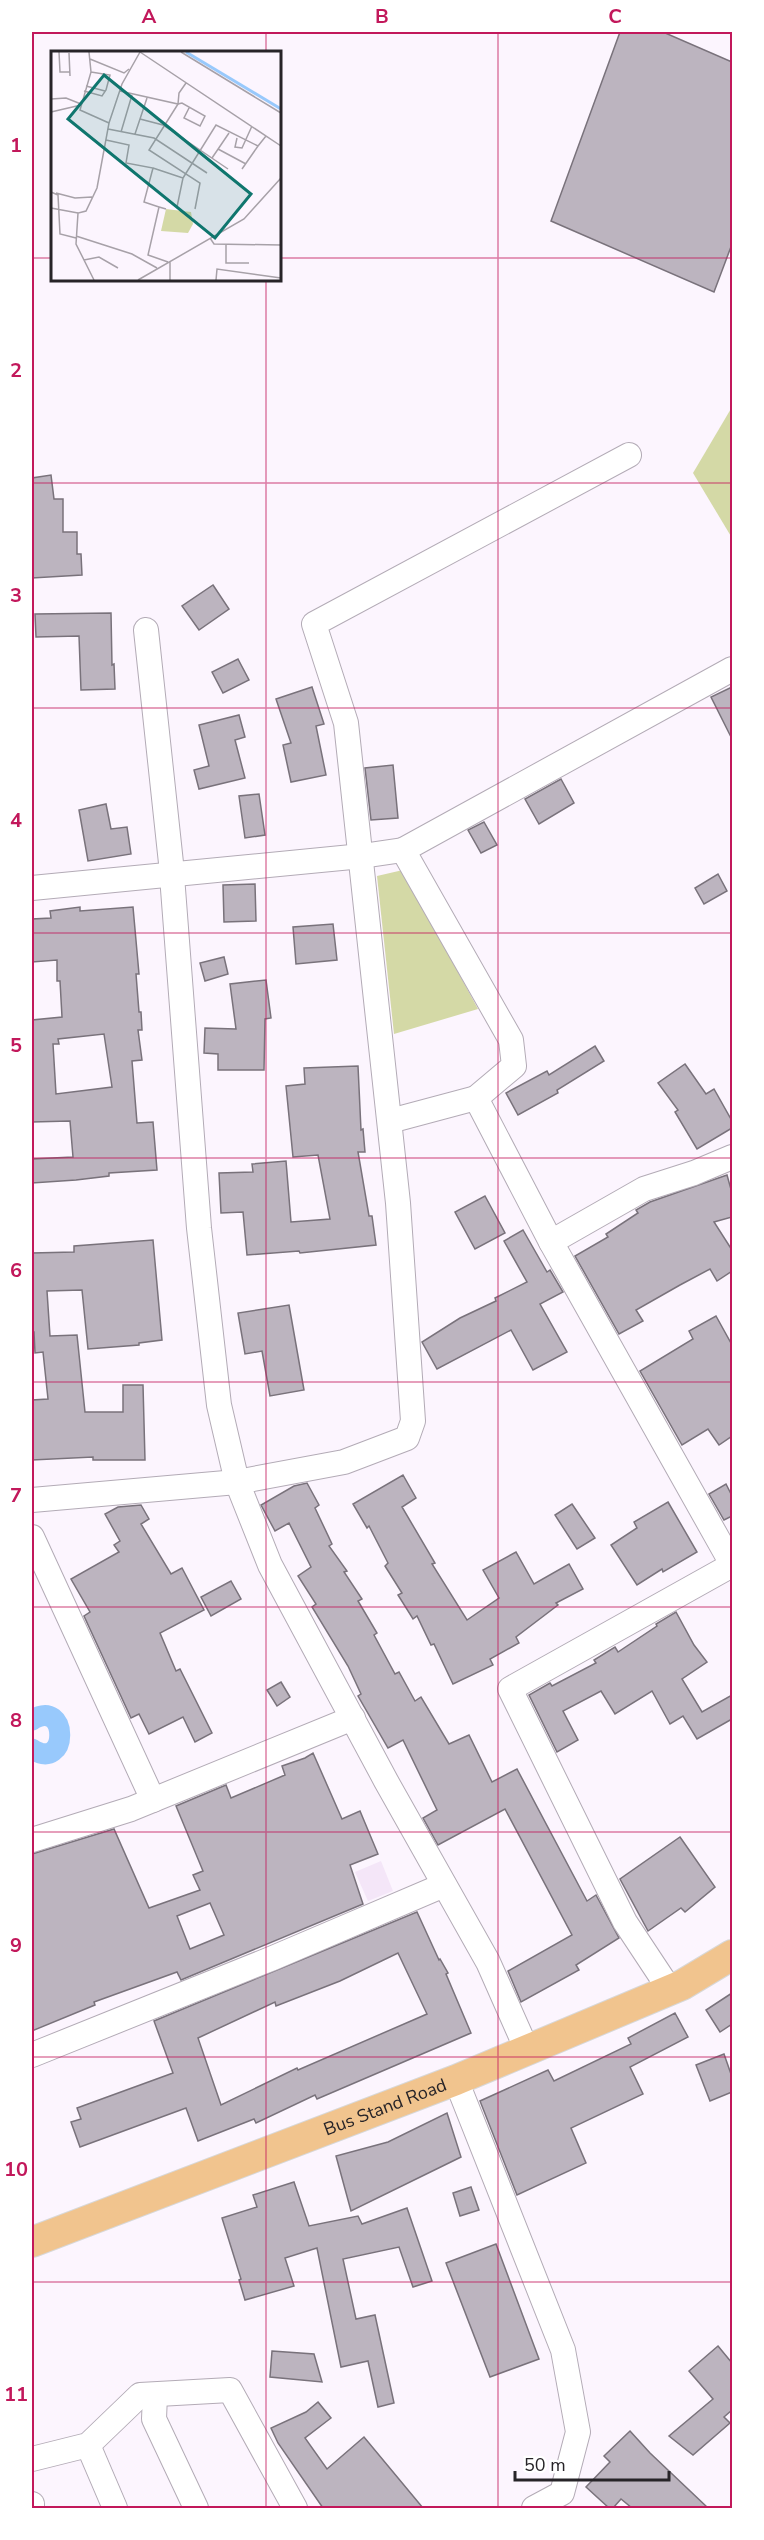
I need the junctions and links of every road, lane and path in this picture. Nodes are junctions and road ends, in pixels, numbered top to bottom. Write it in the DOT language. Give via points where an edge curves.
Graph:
graph roads {
  1 [pos="629,455"];
  2 [pos="146,630"];
  3 [pos="732,669"];
  4 [pos="403,850"];
  5 [pos="362,856"];
  6 [pos="172,875"];
  7 [pos="32,888"];
  8 [pos="476,1098"];
  9 [pos="390,1121"];
  10 [pos="732,1157"];
  11 [pos="551,1242"];
  12 [pos="237,1482"];
  13 [pos="32,1500"];
  14 [pos="32,1536"];
  15 [pos="732,1564"];
  16 [pos="353,1718"];
  17 [pos="153,1800"];
  18 [pos="32,1840"];
  19 [pos="444,1885"];
  20 [pos="732,1955"];
  21 [pos="670,1990"];
  22 [pos="527,2050"];
  23 [pos="32,2055"];
  24 [pos="456,2080"];
  25 [pos="33,2238"];
  26 [pos="155,2395"];
  27 [pos="88,2445"];
  28 [pos="32,2460"];
  29 [pos="115,2508"];
  30 [pos="196,2508"];
  31 [pos="295,2508"];
  32 [pos="534,2508"];
  1 -- 5 [label="street" via="314,624 346,723"];
  2 -- 6 [label="street"];
  3 -- 4 [label="street"];
  4 -- 5 [label="street"];
  4 -- 8 [label="street" via="511,1040 514,1065"];
  5 -- 6 [label="street"];
  5 -- 9 [label="street"];
  6 -- 7 [label="street"];
  6 -- 12 [label="street" via="199,1228 219,1405"];
  8 -- 9 [label="street"];
  8 -- 11 [label="street"];
  9 -- 12 [label="street" via="413,1421 407,1438 344,1462"];
  10 -- 11 [label="street" via="644,1189"];
  11 -- 15 [label="street"];
  12 -- 13 [label="street"];
  12 -- 16 [label="street" via="270,1565"];
  14 -- 17 [label="street"];
  15 -- 21 [label="street" via="510,1689 625,1923"];
  16 -- 17 [label="street"];
  16 -- 19 [label="street"];
  17 -- 18 [label="street"];
  19 -- 22 [label="street" via="488,1962"];
  19 -- 23 [label="street"];
  20 -- 21 [label="main road, Bus Stand Road"];
  21 -- 22 [label="main road, Bus Stand Road"];
  22 -- 24 [label="main road, Bus Stand Road"];
  24 -- 25 [label="main road, Bus Stand Road"];
  24 -- 32 [label="street" via="563,2350 578,2432 562,2493"];
  26 -- 27 [label="street" via="140,2395"];
  26 -- 30 [label="street" via="154,2419"];
  26 -- 31 [label="street" via="230,2390"];
  27 -- 28 [label="street"];
  27 -- 29 [label="street"];
}
